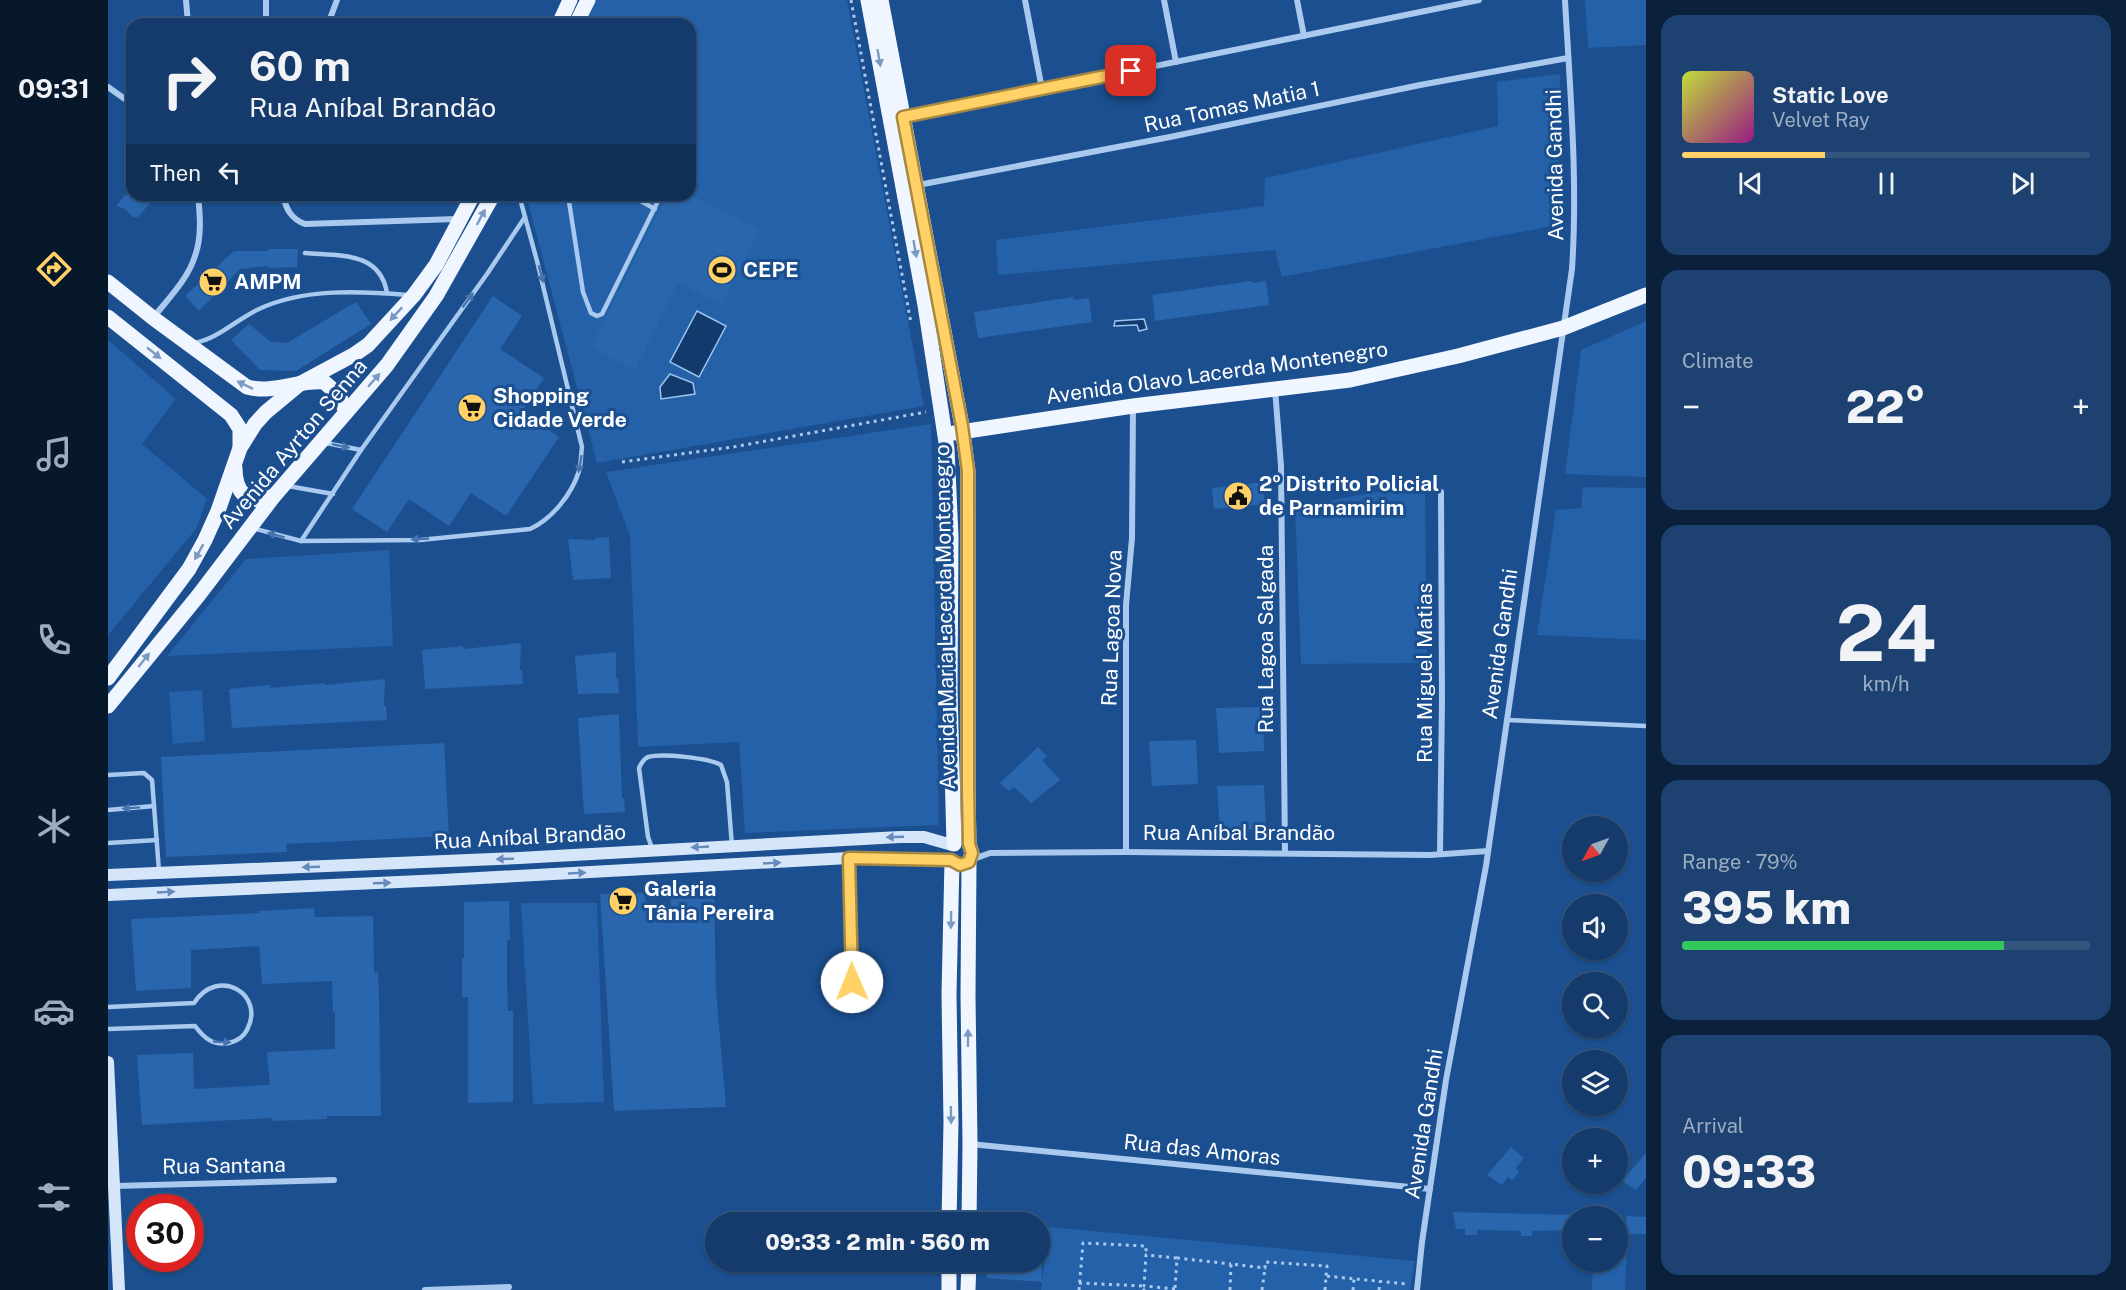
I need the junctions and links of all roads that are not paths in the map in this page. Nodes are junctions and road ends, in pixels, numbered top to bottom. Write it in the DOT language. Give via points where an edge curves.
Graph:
graph roads {
  1 [pos="186,0"];
  2 [pos="266,0"];
  3 [pos="337,0"];
  4 [pos="570,0"];
  5 [pos="588,0"];
  6 [pos="868,0"];
  7 [pos="881,0"];
  8 [pos="1025,0"];
  9 [pos="1164,0"];
  10 [pos="1297,0"];
  11 [pos="1433,0"];
  12 [pos="1479,0"];
  13 [pos="1565,0"];
  14 [pos="1435,8"];
  15 [pos="188,18"];
  16 [pos="266,18"];
  17 [pos="330,18"];
  18 [pos="562,18"];
  19 [pos="579,18"];
  20 [pos="1304,36"];
  21 [pos="1568,58"];
  22 [pos="1176,62"];
  23 [pos="108,87"];
  24 [pos="1042,89"];
  25 [pos="126,100"];
  26 [pos="897,119"];
  27 [pos="910,186"];
  28 [pos="198,201"];
  29 [pos="285,201"];
  30 [pos="470,201"];
  31 [pos="490,201"];
  32 [pos="521,201"];
  33 [pos="569,201"];
  34 [pos="641,201"];
  35 [pos="658,201"];
  36 [pos="655,209"];
  37 [pos="525,218"];
  38 [pos="461,219"];
  39 [pos="305,253"];
  40 [pos="108,282"];
  41 [pos="387,293"];
  42 [pos="414,295"];
  43 [pos="1646,295"];
  44 [pos="108,317"];
  45 [pos="153,318"];
  46 [pos="1563,328"];
  47 [pos="188,345"];
  48 [pos="301,383"];
  49 [pos="1275,388"];
  50 [pos="1134,406"];
  51 [pos="346,412"];
  52 [pos="963,431"];
  53 [pos="945,434"];
  54 [pos="321,442"];
  55 [pos="240,448"];
  56 [pos="361,450"];
  57 [pos="235,465"];
  58 [pos="279,491"];
  59 [pos="1441,492"];
  60 [pos="333,494"];
  61 [pos="251,528"];
  62 [pos="301,541"];
  63 [pos="108,678"];
  64 [pos="108,706"];
  65 [pos="1506,720"];
  66 [pos="1646,726"];
  67 [pos="108,775"];
  68 [pos="154,806"];
  69 [pos="108,810"];
  70 [pos="157,840"];
  71 [pos="108,843"];
  72 [pos="732,846"];
  73 [pos="652,850"];
  74 [pos="1488,851"];
  75 [pos="1126,852"];
  76 [pos="961,853"];
  77 [pos="1285,853"];
  78 [pos="990,854"];
  79 [pos="1440,854"];
  80 [pos="849,858"];
  81 [pos="413,862"];
  82 [pos="159,874"];
  83 [pos="108,875"];
  84 [pos="414,881"];
  85 [pos="108,895"];
  86 [pos="852,982"];
  87 [pos="108,1006"];
  88 [pos="108,1029"];
  89 [pos="108,1062"];
  90 [pos="970,1144"];
  91 [pos="110,1152"];
  92 [pos="334,1180"];
  93 [pos="115,1186"];
  94 [pos="1430,1189"];
  95 [pos="949,1212"];
  96 [pos="969,1212"];
  97 [pos="949,1272"];
  98 [pos="969,1272"];
  99 [pos="509,1287"];
  100 [pos="119,1290"];
  101 [pos="425,1290"];
  102 [pos="949,1290"];
  103 [pos="969,1290"];
  104 [pos="1417,1290"];
  1 -- 15 [label="street"];
  2 -- 16 [label="street"];
  3 -- 17 [label="street"];
  4 -- 18 [label="main road"];
  5 -- 19 [label="main road"];
  6 -- 26 [label="main road, Avenida Maria Lacerda Montenegro, one-way"];
  7 -- 26 [label="main road, Avenida Maria Lacerda Montenegro"];
  8 -- 24 [label="street"];
  9 -- 22 [label="street"];
  10 -- 20 [label="street"];
  11 -- 14 [label="street"];
  12 -- 14 [label="street"];
  13 -- 21 [label="street, Avenida Gandhi"];
  14 -- 20 [label="street"];
  20 -- 22 [label="street"];
  21 -- 27 [label="street, Rua Tomas Matia 1"];
  21 -- 46 [label="street, Avenida Gandhi" via="1576,217"];
  22 -- 24 [label="street"];
  23 -- 25 [label="street"];
  24 -- 26 [label="street"];
  26 -- 27 [label="main road, Avenida Maria Lacerda Montenegro"];
  27 -- 52 [label="main road, Avenida Maria Lacerda Montenegro"];
  27 -- 53 [label="main road, Avenida Maria Lacerda Montenegro, one-way"];
  28 -- 45 [label="street" via="196,255"];
  29 -- 38 [label="street" via="291,216 305,224"];
  30 -- 38 [label="main road, Avenida Ayrton Senna"];
  51 -- 31 [label="main road, Avenida Ayrton Senna, one-way" via="387,365 436,296"];
  32 -- 37 [label="lane"];
  33 -- 36 [label="lane" via="583,292 591,313 597,316 602,314"];
  34 -- 36 [label="lane"];
  35 -- 36 [label="lane"];
  56 -- 37 [label="lane, one-way"];
  37 -- 62 [label="lane, one-way" via="582,447 579,471 567,495 557,509 530,529 420,540"];
  38 -- 42 [label="main road, Avenida Ayrton Senna"];
  39 -- 41 [label="lane" via="365,262 380,272"];
  40 -- 45 [label="main road"];
  41 -- 42 [label="lane"];
  41 -- 47 [label="lane" via="288,299 260,308 214,336"];
  42 -- 48 [label="main road, Avenida Ayrton Senna, one-way" via="368,345"];
  43 -- 46 [label="main road, Avenida Olavo Lacerda Montenegro"];
  44 -- 55 [label="main road, one-way" via="231,416 240,429"];
  45 -- 47 [label="main road"];
  46 -- 49 [label="main road, Avenida Olavo Lacerda Montenegro" via="1350,380"];
  46 -- 65 [label="street, Avenida Gandhi"];
  48 -- 47 [label="main road, one-way" via="265,390 247,387"];
  48 -- 51 [label="main road" via="324,382 339,395"];
  48 -- 55 [label="main road, Avenida Ayrton Senna" via="266,412"];
  49 -- 50 [label="main road, Avenida Olavo Lacerda Montenegro"];
  49 -- 77 [label="street, Rua Lagoa Salgada" via="1281,466"];
  50 -- 52 [label="main road, Avenida Olavo Lacerda Montenegro"];
  50 -- 75 [label="street, Rua Lagoa Nova" via="1132,538 1126,605"];
  51 -- 54 [label="main road, Avenida Ayrton Senna"];
  52 -- 53 [label="main road, Avenida Olavo Lacerda Montenegro"];
  52 -- 76 [label="main road, Avenida Maria Lacerda Montenegro" via="968,480"];
  53 -- 76 [label="main road, Avenida Maria Lacerda Montenegro" via="951,536 950,679"];
  54 -- 56 [label="lane, one-way"];
  54 -- 58 [label="main road, Avenida Ayrton Senna"];
  55 -- 57 [label="main road, Avenida Ayrton Senna"];
  56 -- 60 [label="lane"];
  57 -- 58 [label="main road" via="235,479 242,494 250,499 259,500"];
  57 -- 63 [label="main road, Avenida Ayrton Senna, one-way" via="210,531 189,569"];
  58 -- 60 [label="lane"];
  58 -- 61 [label="main road, Avenida Ayrton Senna"];
  59 -- 79 [label="street, Rua Miguel Matias"];
  60 -- 62 [label="lane"];
  62 -- 61 [label="lane, one-way"];
  64 -- 61 [label="main road, Avenida Ayrton Senna, one-way"];
  65 -- 66 [label="lane"];
  65 -- 74 [label="street, Avenida Gandhi"];
  67 -- 68 [label="lane" via="148,775"];
  68 -- 69 [label="lane, one-way"];
  68 -- 70 [label="lane"];
  70 -- 71 [label="lane"];
  70 -- 82 [label="lane"];
  72 -- 73 [label="street, Rua Aníbal Brandão, one-way"];
  72 -- 73 [label="lane" via="727,782 721,765 690,757 647,757 639,768"];
  76 -- 72 [label="street, Rua Aníbal Brandão, one-way" via="924,837"];
  73 -- 81 [label="street, Rua Aníbal Brandão, one-way"];
  74 -- 79 [label="street, Rua Aníbal Brandão"];
  74 -- 94 [label="street, Avenida Gandhi"];
  75 -- 77 [label="street, Rua Aníbal Brandão"];
  75 -- 78 [label="street, Rua Aníbal Brandão"];
  76 -- 78 [label="street, Rua Aníbal Brandão"];
  76 -- 78 [label="street, Rua Aníbal Brandão"];
  76 -- 80 [label="street, Rua Aníbal Brandão"];
  90 -- 76 [label="main road, Avenida Maria Lacerda Montenegro, one-way"];
  76 -- 95 [label="main road, Avenida Maria Lacerda Montenegro, one-way" via="949,994"];
  77 -- 79 [label="street, Rua Aníbal Brandão"];
  84 -- 80 [label="street, Rua Aníbal Brandão, one-way"];
  80 -- 86 [label="street"];
  81 -- 82 [label="street, Rua Aníbal Brandão, one-way"];
  81 -- 84 [label="street"];
  82 -- 83 [label="street, Rua Aníbal Brandão"];
  85 -- 84 [label="street, Rua Aníbal Brandão, one-way"];
  88 -- 87 [label="lane, one-way" via="195,1026 205,1039 221,1044 235,1042 245,1034 252,1012 249,1000 239,990 225,985 209,987 194,1003"];
  89 -- 91 [label="street"];
  90 -- 94 [label="street, Rua das Amoras"];
  90 -- 96 [label="main road, Avenida Maria Lacerda Montenegro"];
  91 -- 93 [label="street"];
  92 -- 93 [label="street, Rua Santana"];
  93 -- 100 [label="street"];
  94 -- 104 [label="street, Avenida Gandhi"];
  97 -- 102 [label="main road"];
  98 -- 103 [label="main road"];
  99 -- 101 [label="street"];
}
